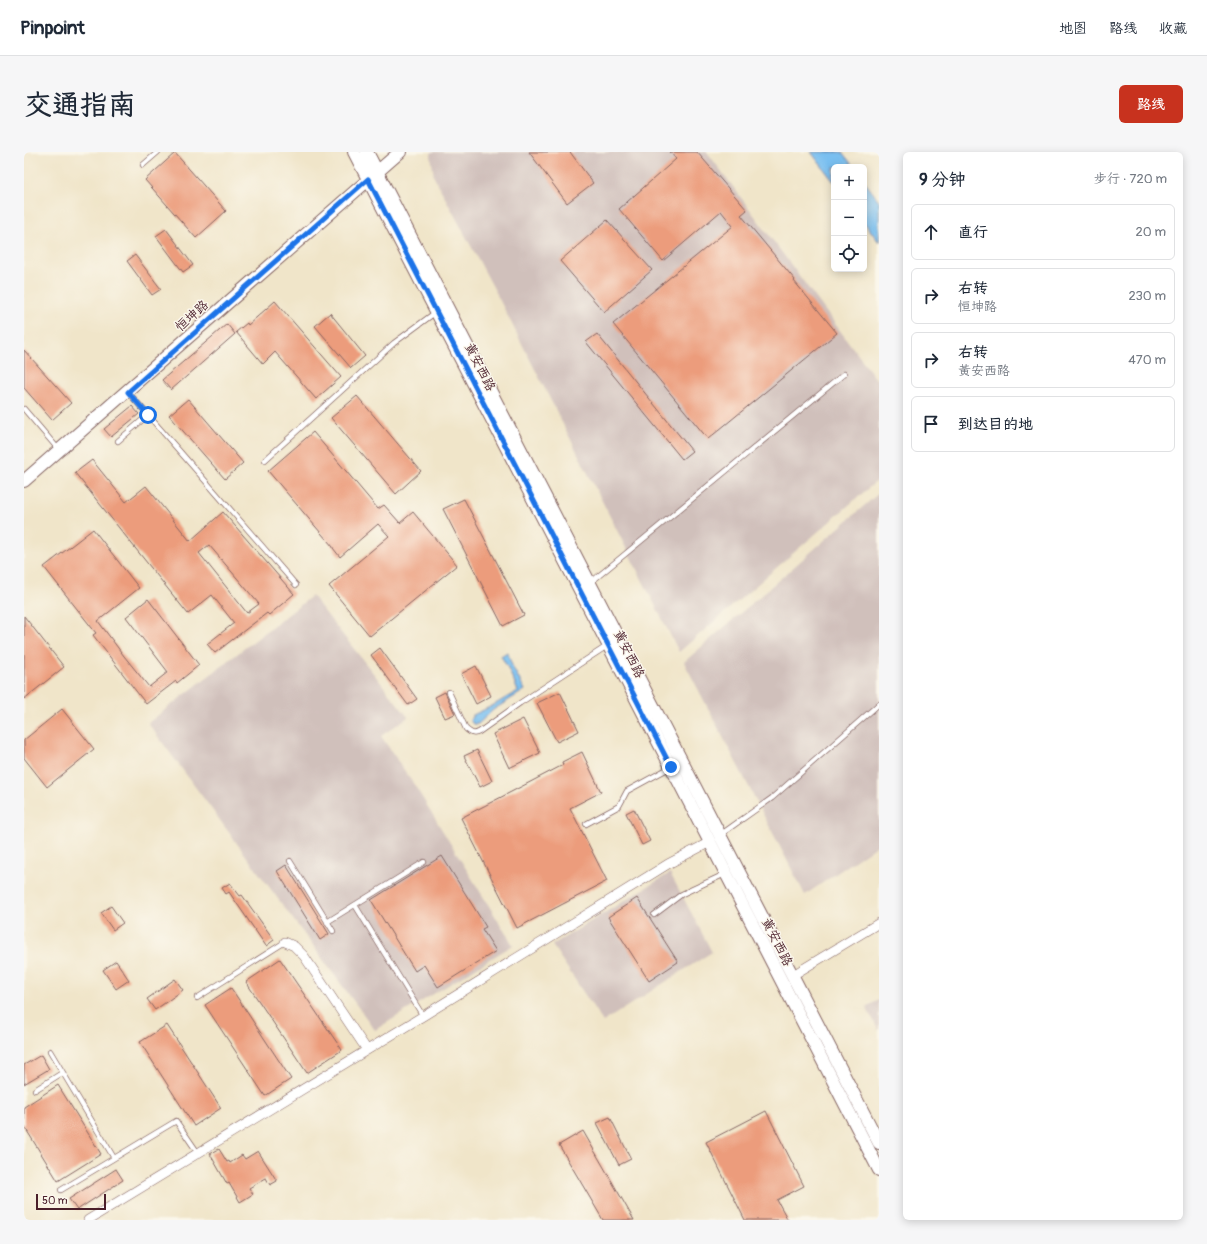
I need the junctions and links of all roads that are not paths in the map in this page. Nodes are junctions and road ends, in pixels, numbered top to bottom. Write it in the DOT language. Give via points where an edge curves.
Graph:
graph roads {
  1 [pos="158,152"];
  2 [pos="354,152"];
  3 [pos="367,152"];
  4 [pos="400,152"];
  5 [pos="143,165"];
  6 [pos="372,175"];
  7 [pos="436,312"];
  8 [pos="844,374"];
  9 [pos="128,392"];
  10 [pos="24,409"];
  11 [pos="148,415"];
  12 [pos="118,441"];
  13 [pos="59,451"];
  14 [pos="265,460"];
  15 [pos="24,481"];
  16 [pos="590,583"];
  17 [pos="296,585"];
  18 [pos="608,645"];
  19 [pos="449,692"];
  20 [pos="879,704"];
  21 [pos="671,767"];
  22 [pos="586,824"];
  23 [pos="720,835"];
  24 [pos="710,842"];
  25 [pos="290,861"];
  26 [pos="424,862"];
  27 [pos="726,873"];
  28 [pos="355,905"];
  29 [pos="654,915"];
  30 [pos="327,922"];
  31 [pos="879,923"];
  32 [pos="333,931"];
  33 [pos="284,942"];
  34 [pos="793,976"];
  35 [pos="197,998"];
  36 [pos="423,1016"];
  37 [pos="367,1050"];
  38 [pos="50,1051"];
  39 [pos="62,1073"];
  40 [pos="35,1090"];
  41 [pos="879,1143"];
  42 [pos="198,1153"];
  43 [pos="114,1158"];
  44 [pos="879,1170"];
  45 [pos="62,1190"];
  46 [pos="88,1220"];
  1 -- 5 [label="lane"];
  2 -- 6 [label="street, 黄安西路"];
  3 -- 6 [label="street, 黄安西路"];
  4 -- 6 [label="street, 恒坤路"];
  6 -- 7 [label="street, 黄安西路"];
  6 -- 9 [label="street, 恒坤路"];
  6 -- 16 [label="street, 黄安西路"];
  7 -- 14 [label="lane" via="394,343"];
  7 -- 18 [label="street, 黄安西路"];
  8 -- 16 [label="lane"];
  9 -- 11 [label="lane"];
  9 -- 13 [label="street, 恒坤路"];
  10 -- 13 [label="lane"];
  11 -- 12 [label="lane"];
  11 -- 17 [label="lane"];
  13 -- 15 [label="street, 恒坤路"];
  16 -- 23 [label="street, 黄安西路"];
  18 -- 19 [label="lane" via="475,734 466,729"];
  18 -- 21 [label="street, 黄安西路"];
  20 -- 23 [label="lane" via="772,798"];
  21 -- 22 [label="lane" via="627,792 619,806"];
  21 -- 24 [label="street, 黄安西路"];
  23 -- 34 [label="street, 黄安西路"];
  24 -- 27 [label="street, 黄安西路"];
  24 -- 36 [label="street" via="668,864"];
  25 -- 30 [label="lane"];
  26 -- 28 [label="lane"];
  27 -- 29 [label="lane" via="682,894"];
  27 -- 44 [label="street, 黄安西路"];
  28 -- 30 [label="lane"];
  28 -- 36 [label="lane"];
  30 -- 32 [label="lane"];
  31 -- 34 [label="street"];
  33 -- 35 [label="lane"];
  33 -- 37 [label="street" via="294,946 304,956"];
  34 -- 41 [label="street, 黄安西路"];
  36 -- 37 [label="street"];
  37 -- 42 [label="street"];
  38 -- 39 [label="lane"];
  39 -- 40 [label="lane"];
  39 -- 43 [label="lane"];
  42 -- 43 [label="lane" via="176,1121"];
  42 -- 46 [label="street"];
  43 -- 45 [label="lane"];
}
